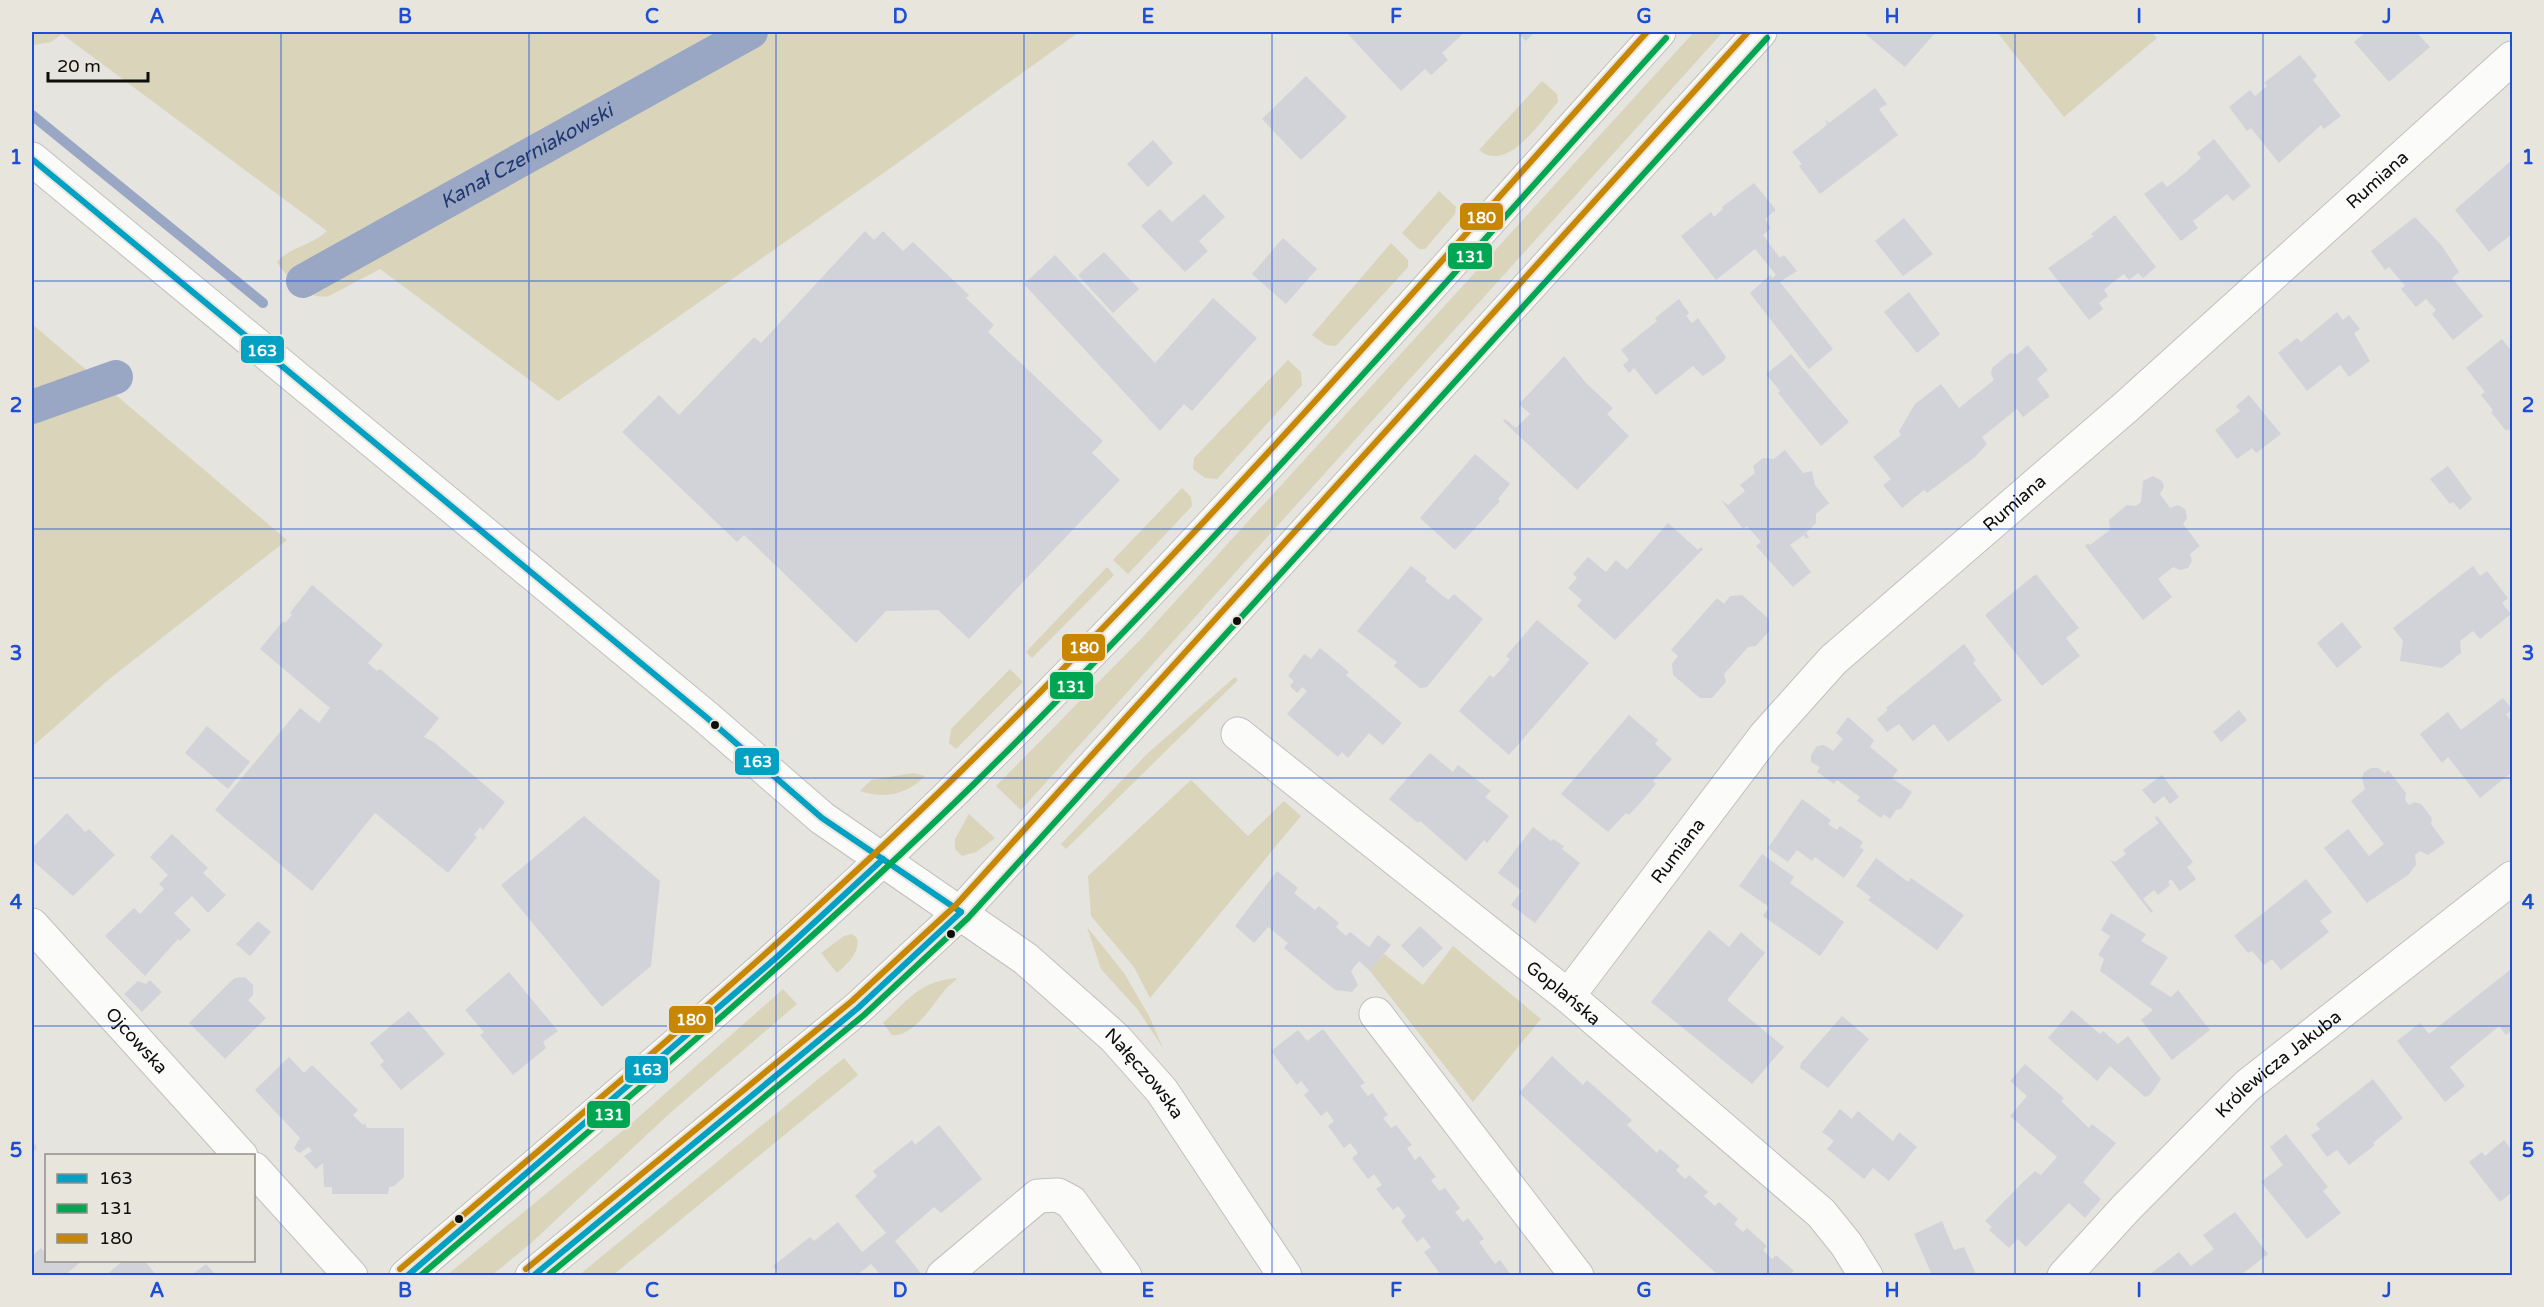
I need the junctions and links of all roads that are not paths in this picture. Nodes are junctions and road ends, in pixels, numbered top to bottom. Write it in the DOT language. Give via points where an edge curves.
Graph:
graph roads {
  1 [pos="1659,32"];
  2 [pos="1760,32"];
  3 [pos="2512,58"];
  4 [pos="32,159"];
  5 [pos="1238,734"];
  6 [pos="883,859"];
  7 [pos="2512,878"];
  8 [pos="961,912"];
  9 [pos="32,925"];
  10 [pos="1568,996"];
  11 [pos="1376,1014"];
  12 [pos="241,1154"];
  13 [pos="255,1170"];
  14 [pos="351,1275"];
  15 [pos="406,1275"];
  16 [pos="532,1275"];
  17 [pos="943,1275"];
  18 [pos="1125,1275"];
  19 [pos="1285,1275"];
  20 [pos="1577,1275"];
  21 [pos="1866,1275"];
  22 [pos="2064,1275"];
  1 -- 6 [label="street" via="1208,530 1082,662"];
  2 -- 8 [label="street"];
  3 -- 10 [label="street, Rumiana" via="2127,405 1833,660 1765,736"];
  4 -- 6 [label="street, Nałęczowska" via="706,717 822,818"];
  5 -- 10 [label="street, Goplańska"];
  6 -- 8 [label="street, Nałęczowska"];
  6 -- 15 [label="street" via="777,957"];
  7 -- 22 [label="street, Królewicza Jakuba" via="2247,1086"];
  8 -- 16 [label="street" via="858,1008"];
  8 -- 19 [label="street, Nałęczowska" via="1026,959 1139,1063 1162,1091"];
  9 -- 12 [label="street, Ojcowska"];
  10 -- 21 [label="street, Goplańska" via="1821,1213"];
  11 -- 20 [label="street"];
  13 -- 14 [label="street"];
  17 -- 18 [label="street" via="1038,1196 1058,1195 1071,1202"];
}
